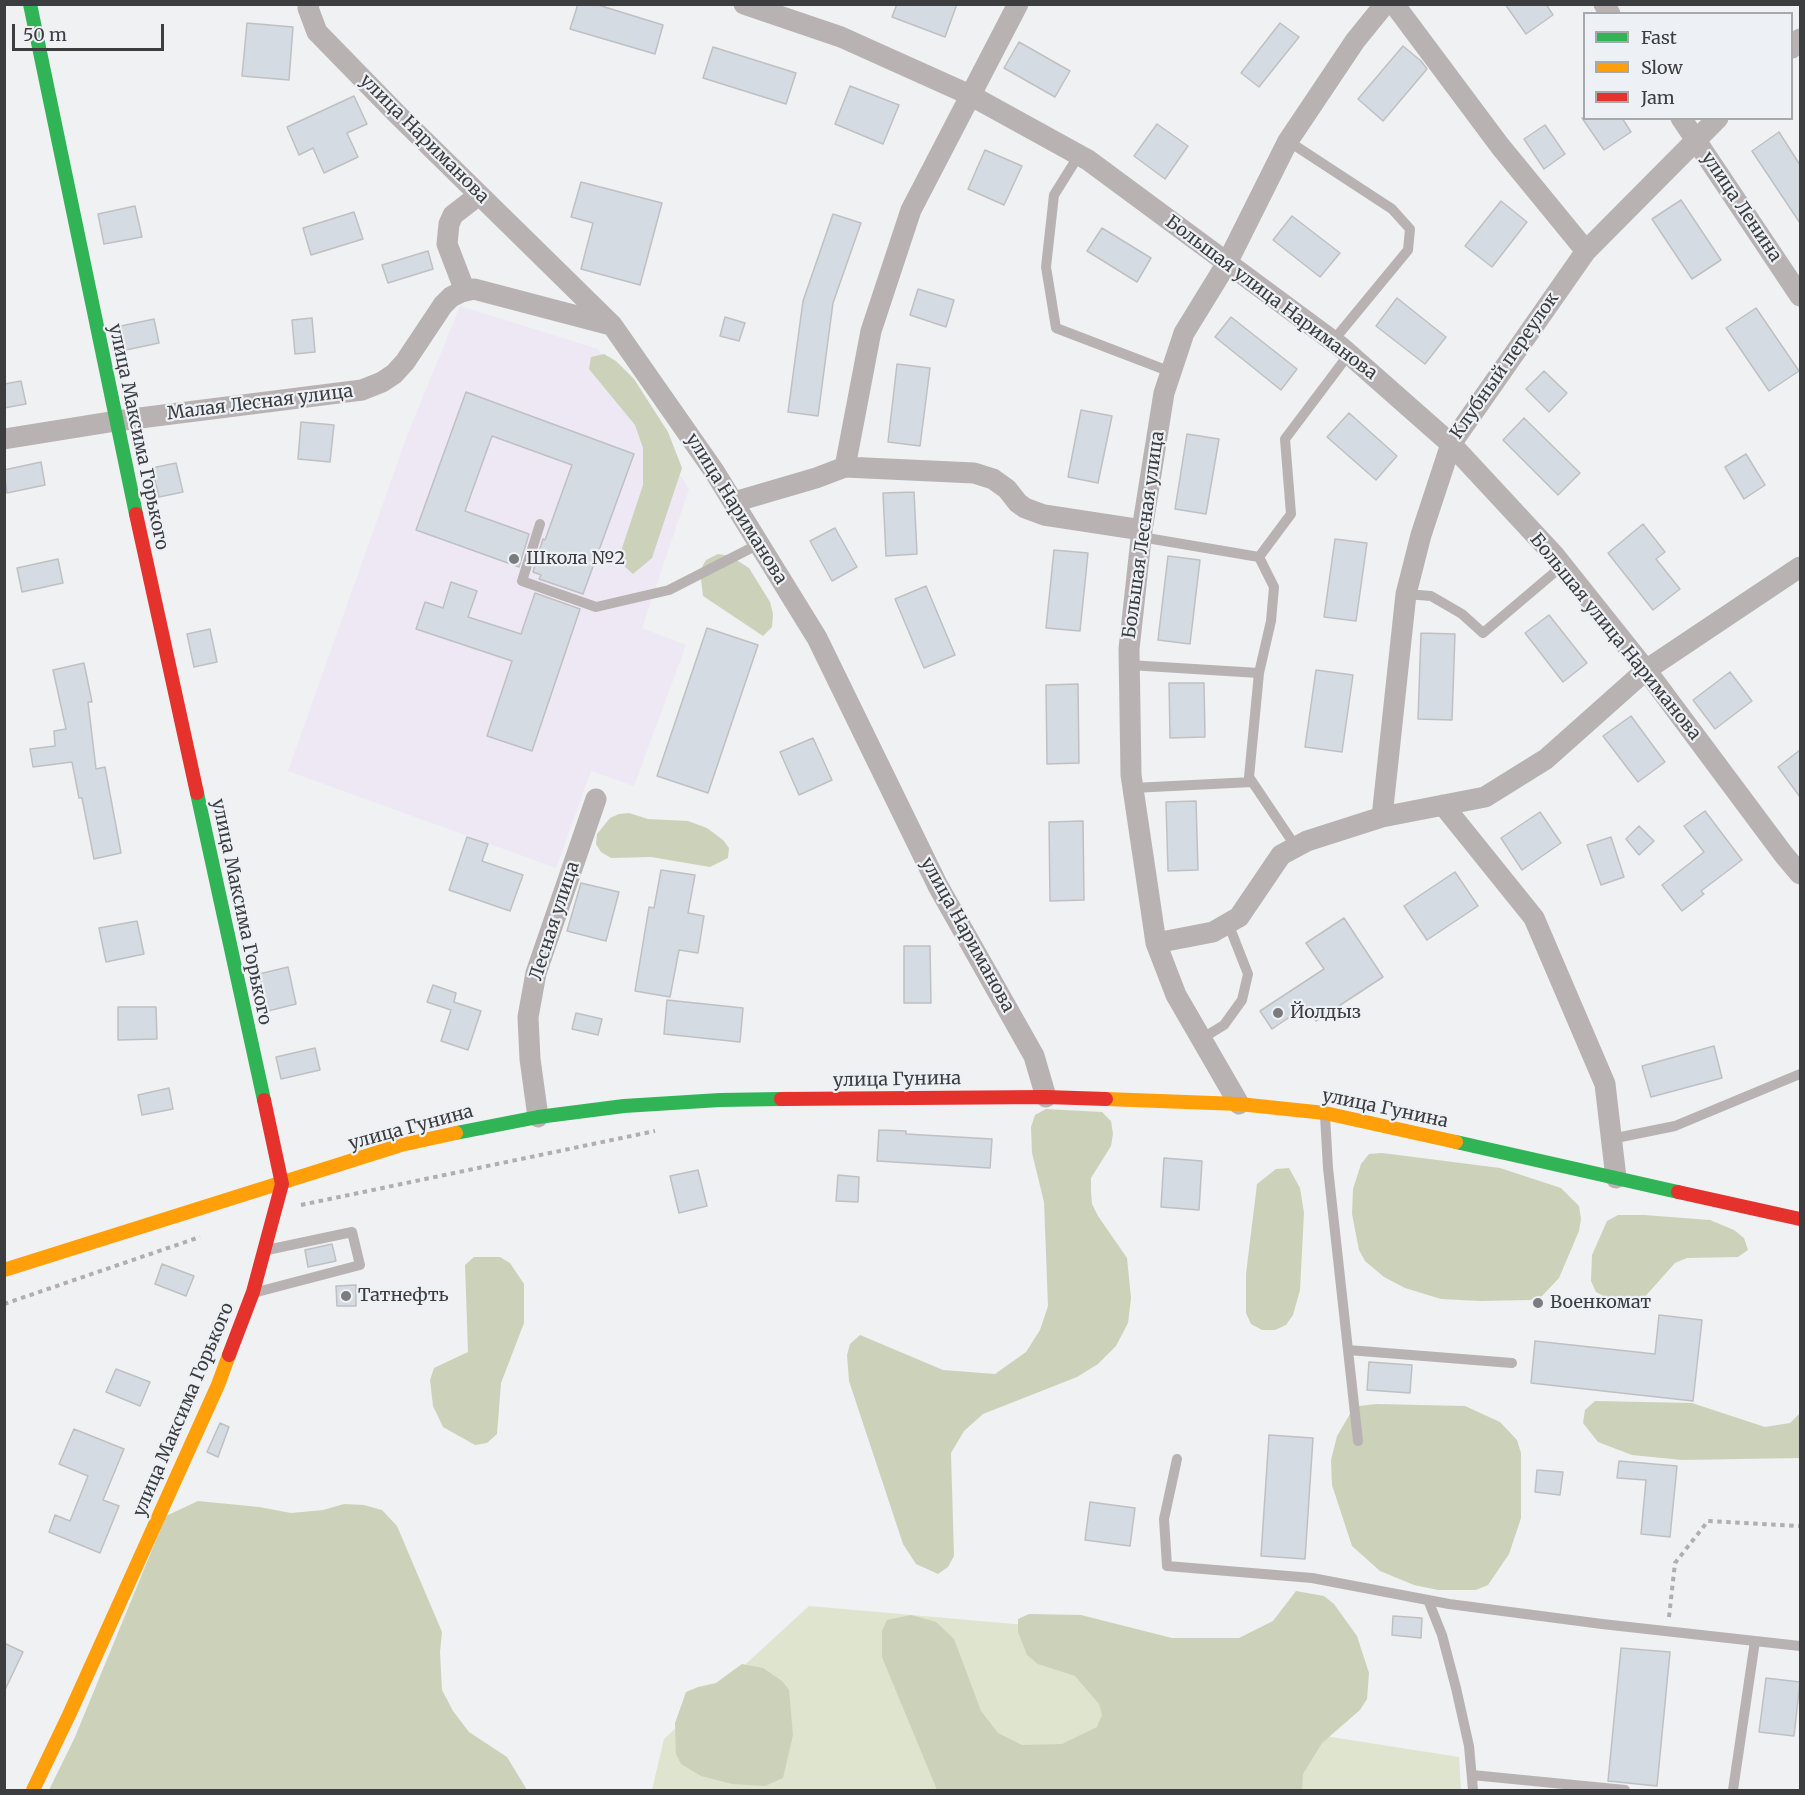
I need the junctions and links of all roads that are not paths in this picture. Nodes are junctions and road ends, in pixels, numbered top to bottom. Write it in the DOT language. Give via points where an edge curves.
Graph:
graph roads {
  1 [pos="30,4"];
  2 [pos="309,4"];
  3 [pos="744,4"];
  4 [pos="1018,4"];
  5 [pos="1385,4"];
  6 [pos="1394,4"];
  7 [pos="970,95"];
  8 [pos="1682,120"];
  9 [pos="1716,120"];
  10 [pos="1695,140"];
  11 [pos="1288,141"];
  12 [pos="1079,155"];
  13 [pos="479,195"];
  14 [pos="1586,251"];
  15 [pos="1227,263"];
  16 [pos="465,291"];
  17 [pos="1800,296"];
  18 [pos="612,325"];
  19 [pos="1341,347"];
  20 [pos="1171,372"];
  21 [pos="116,421"];
  22 [pos="4,439"];
  23 [pos="1451,444"];
  24 [pos="845,467"];
  25 [pos="734,502"];
  26 [pos="540,524"];
  27 [pos="1141,533"];
  28 [pos="759,544"];
  29 [pos="1259,557"];
  30 [pos="1562,566"];
  31 [pos="1800,567"];
  32 [pos="1406,594"];
  33 [pos="1129,665"];
  34 [pos="1646,670"];
  35 [pos="1259,673"];
  36 [pos="1252,782"];
  37 [pos="1133,788"];
  38 [pos="596,799"];
  39 [pos="1443,805"];
  40 [pos="1382,817"];
  41 [pos="1296,847"];
  42 [pos="1800,874"];
  43 [pos="1228,923"];
  44 [pos="1156,943"];
  45 [pos="1201,1039"];
  46 [pos="1800,1074"];
  47 [pos="1046,1097"];
  48 [pos="1239,1104"];
  49 [pos="1325,1113"];
  50 [pos="538,1117"];
  51 [pos="1611,1139"];
  52 [pos="1616,1178"];
  53 [pos="282,1184"];
  54 [pos="1800,1219"];
  55 [pos="265,1250"];
  56 [pos="4,1270"];
  57 [pos="254,1293"];
  58 [pos="1348,1350"];
  59 [pos="1512,1363"];
  60 [pos="1358,1441"];
  61 [pos="1177,1459"];
  62 [pos="1428,1600"];
  63 [pos="1755,1641"];
  64 [pos="1800,1646"];
  65 [pos="1472,1776"];
  66 [pos="33,1791"];
  67 [pos="1473,1791"];
  68 [pos="1625,1791"];
  69 [pos="1733,1791"];
  1 -- 21 [label="street, улица Максима Горького"];
  2 -- 13 [label="street, улица Нариманова" via="317,32"];
  3 -- 7 [label="street, Большая улица Нариманова" via="841,37"];
  4 -- 7 [label="street"];
  5 -- 11 [label="street, Большая Лесная улица" via="1355,41"];
  6 -- 14 [label="street" via="1500,146"];
  7 -- 12 [label="street, Большая улица Нариманова"];
  7 -- 24 [label="street" via="911,210 871,331"];
  8 -- 10 [label="street, улица Ленина"];
  9 -- 10 [label="street, Клубный переулок"];
  10 -- 14 [label="street, Клубный переулок"];
  10 -- 17 [label="street, улица Ленина"];
  11 -- 15 [label="street, Большая Лесная улица"];
  11 -- 19 [label="lane" via="1392,209 1410,229 1408,250"];
  12 -- 15 [label="street, Большая улица Нариманова"];
  12 -- 20 [label="lane" via="1054,195 1046,267 1056,328"];
  13 -- 16 [label="street" via="453,215 449,224 447,244"];
  13 -- 18 [label="street, улица Нариманова"];
  14 -- 23 [label="street, Клубный переулок"];
  15 -- 19 [label="street, Большая улица Нариманова"];
  15 -- 20 [label="street, Большая Лесная улица" via="1184,333"];
  16 -- 18 [label="street" via="484,291"];
  16 -- 21 [label="street, Малая Лесная улица" via="443,305 394,374 362,390"];
  18 -- 25 [label="street, улица Нариманова"];
  19 -- 23 [label="street, Большая улица Нариманова"];
  19 -- 29 [label="lane" via="1285,439 1291,514"];
  20 -- 27 [label="street, Большая Лесная улица" via="1164,393"];
  21 -- 22 [label="street, Малая Лесная улица"];
  21 -- 53 [label="street, улица Максима Горького"];
  23 -- 30 [label="street, Большая улица Нариманова"];
  23 -- 32 [label="street, Клубный переулок"];
  24 -- 25 [label="street"];
  24 -- 27 [label="street" via="974,473 993,479 1025,508 1044,515"];
  25 -- 28 [label="street, улица Нариманова"];
  26 -- 28 [label="lane" via="522,580 596,607 669,590"];
  27 -- 29 [label="lane"];
  27 -- 33 [label="street, Большая Лесная улица"];
  28 -- 47 [label="street, улица Нариманова" via="817,638 938,886 1034,1056"];
  29 -- 35 [label="lane" via="1274,587"];
  30 -- 32 [label="lane" via="1483,633 1462,614 1431,596"];
  30 -- 34 [label="street, Большая улица Нариманова"];
  31 -- 34 [label="street"];
  32 -- 40 [label="street, Клубный переулок"];
  33 -- 35 [label="lane"];
  33 -- 37 [label="street, Большая Лесная улица"];
  34 -- 39 [label="street" via="1546,759 1485,797"];
  34 -- 42 [label="street, Большая улица Нариманова"];
  35 -- 36 [label="lane" via="1249,777"];
  36 -- 37 [label="lane"];
  36 -- 41 [label="lane"];
  37 -- 44 [label="street, Большая Лесная улица"];
  38 -- 50 [label="street, Лесная улица" via="536,973 528,1017"];
  39 -- 40 [label="street"];
  39 -- 51 [label="street" via="1534,918 1605,1084"];
  40 -- 41 [label="street"];
  41 -- 43 [label="street" via="1281,855 1239,917"];
  43 -- 44 [label="street" via="1213,932"];
  43 -- 45 [label="lane" via="1248,974 1242,1000 1224,1025"];
  44 -- 45 [label="street, Большая Лесная улица" via="1176,995"];
  45 -- 48 [label="street, Большая Лесная улица"];
  46 -- 51 [label="lane" via="1676,1126"];
  47 -- 48 [label="street, улица Гунина"];
  47 -- 50 [label="street, улица Гунина" via="720,1100"];
  48 -- 49 [label="street, улица Гунина"];
  49 -- 52 [label="street, улица Гунина"];
  49 -- 58 [label="lane"];
  50 -- 53 [label="street, улица Гунина" via="401,1145"];
  51 -- 52 [label="street"];
  52 -- 54 [label="street, улица Гунина"];
  53 -- 55 [label="street, улица Максима Горького"];
  53 -- 56 [label="street, улица Гунина"];
  55 -- 57 [label="street, улица Максима Горького"];
  55 -- 57 [label="lane" via="352,1232 360,1265"];
  57 -- 66 [label="street, улица Максима Горького" via="218,1385"];
  58 -- 59 [label="lane"];
  58 -- 60 [label="lane"];
  61 -- 62 [label="lane" via="1164,1519 1167,1566 1312,1578"];
  62 -- 63 [label="lane"];
  62 -- 65 [label="lane" via="1456,1688"];
  63 -- 64 [label="lane"];
  63 -- 69 [label="lane"];
  65 -- 67 [label="lane"];
  65 -- 68 [label="lane"];
}
